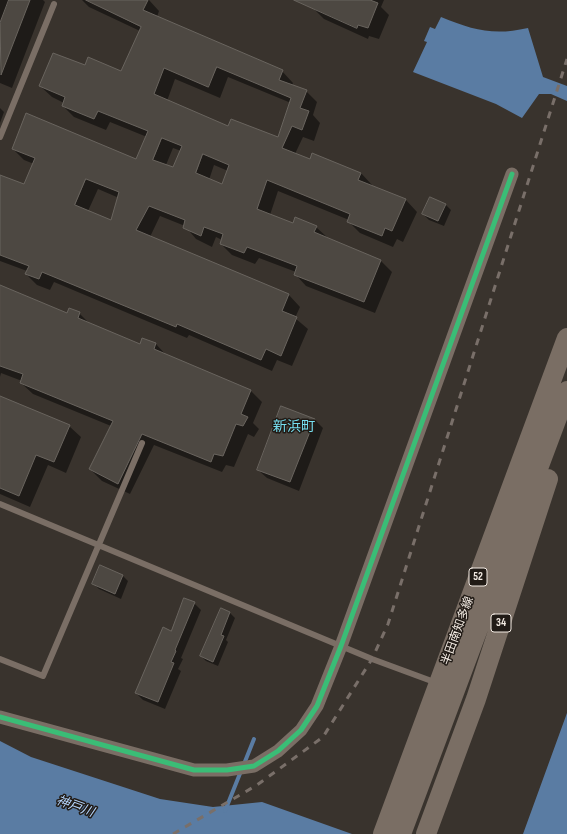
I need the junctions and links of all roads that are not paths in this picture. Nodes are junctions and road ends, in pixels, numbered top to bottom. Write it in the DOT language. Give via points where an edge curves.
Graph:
graph roads {
  1 [pos="54,4"];
  2 [pos="0,137"];
  3 [pos="512,174"];
  4 [pos="567,338"];
  5 [pos="567,392"];
  6 [pos="567,415"];
  7 [pos="142,443"];
  8 [pos="0,504"];
  9 [pos="98,544"];
  10 [pos="341,646"];
  11 [pos="0,659"];
  12 [pos="447,687"];
  13 [pos="0,717"];
  14 [pos="395,827"];
  15 [pos="427,831"];
  1 -- 2 [label="lane"];
  3 -- 10 [label="street"];
  4 -- 12 [label="main road, 半田南知多線 / 52"];
  5 -- 12 [label="main road, 半田南知多線 / 52"];
  6 -- 15 [label="main road, 34" via="563,436 476,699"];
  7 -- 9 [label="lane"];
  8 -- 9 [label="lane"];
  9 -- 10 [label="lane"];
  9 -- 11 [label="lane" via="43,676"];
  10 -- 12 [label="lane"];
  10 -- 13 [label="street" via="317,706 302,730 278,751 254,766 227,770 194,770"];
  12 -- 14 [label="main road, 半田南知多線 / 52"];
}
